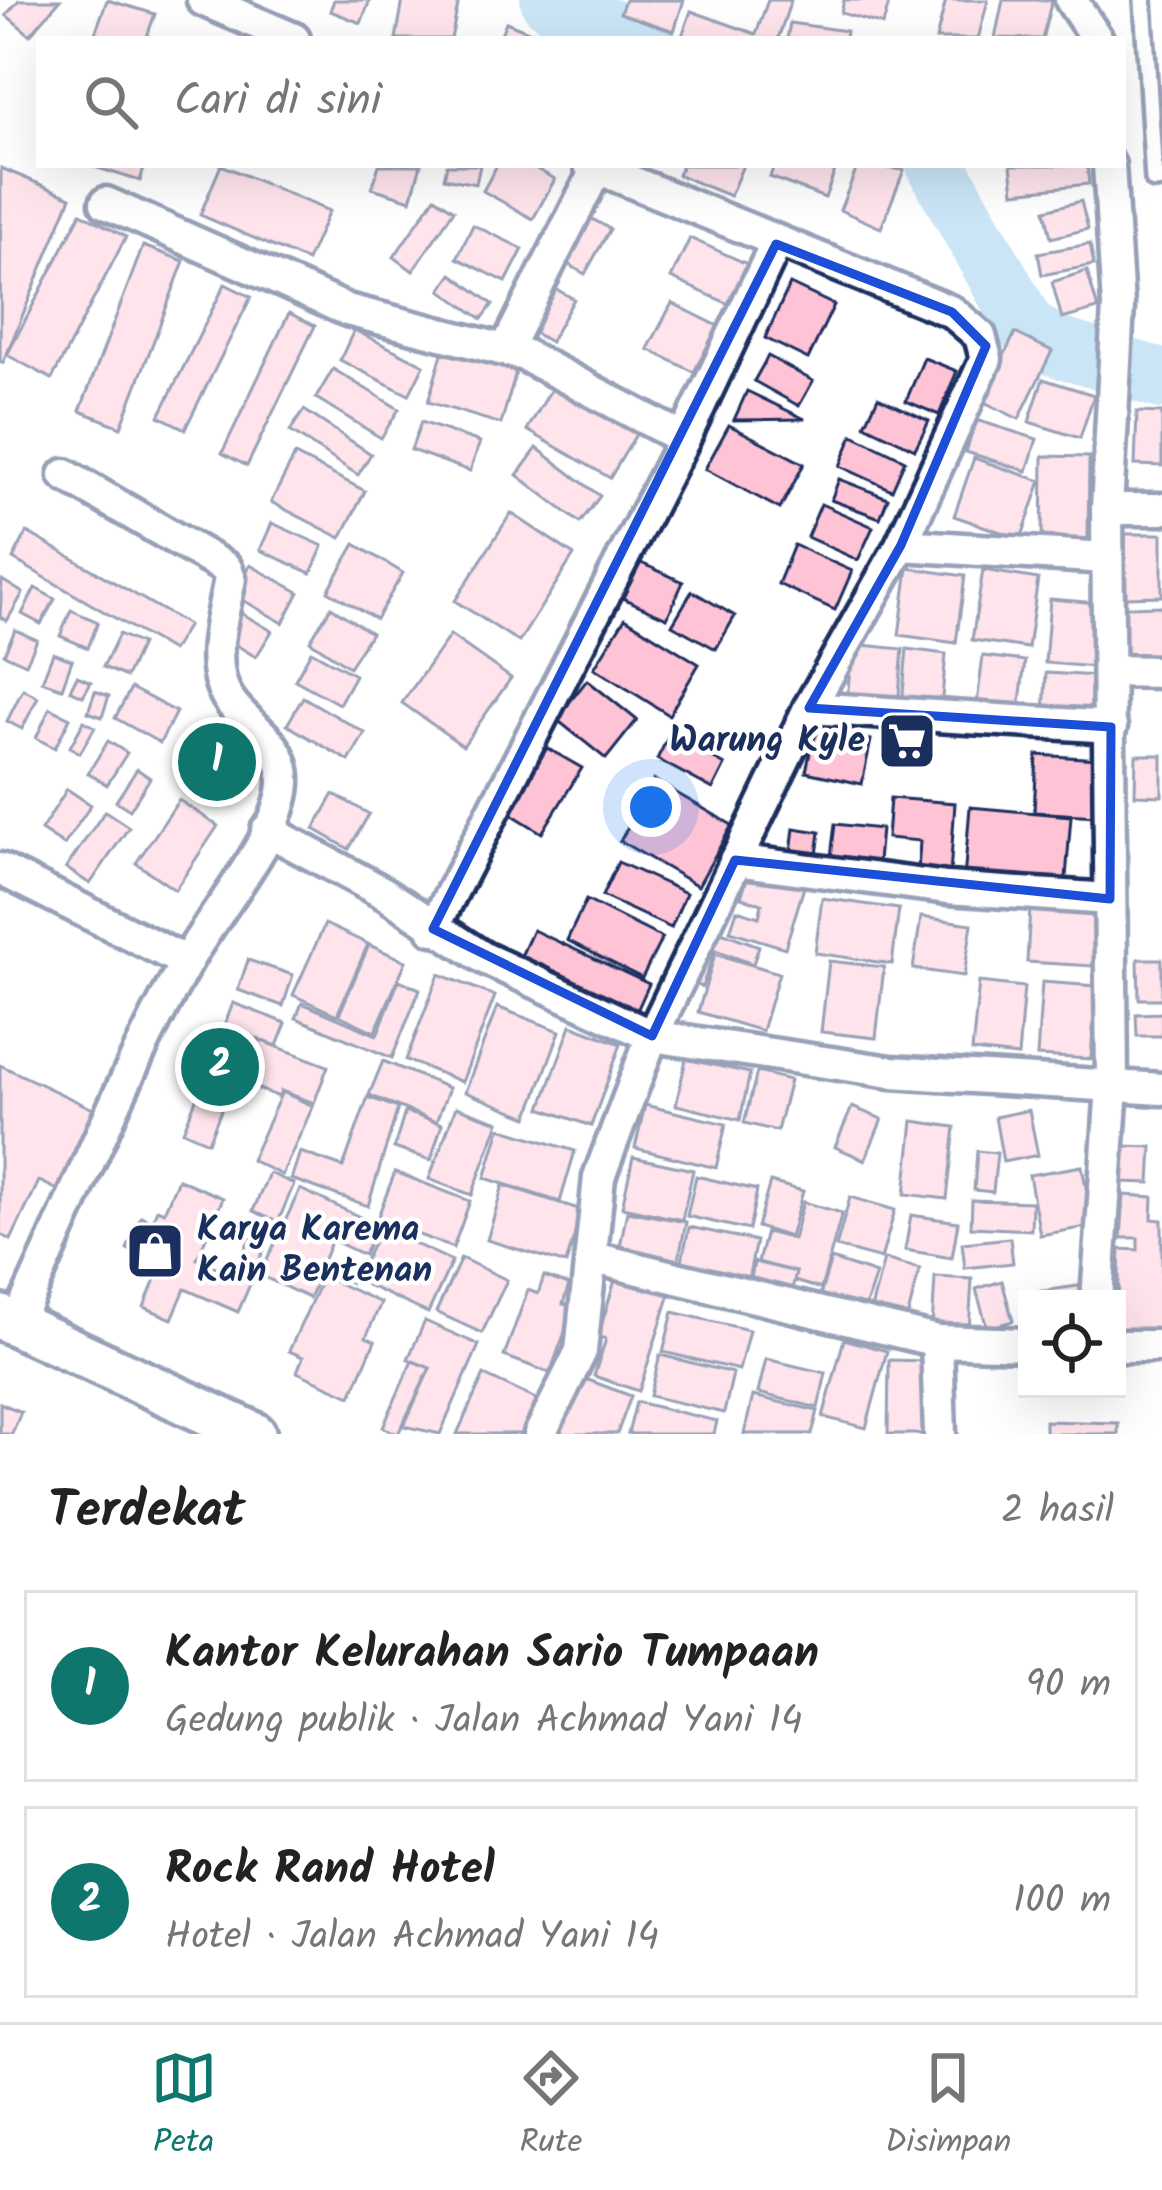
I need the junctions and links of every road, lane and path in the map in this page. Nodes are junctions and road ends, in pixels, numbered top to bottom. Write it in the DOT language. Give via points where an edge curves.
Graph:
graph roads {
  1 [pos="202,0"];
  2 [pos="1071,0"];
  3 [pos="1143,0"];
  4 [pos="287,36"];
  5 [pos="1095,36"];
  6 [pos="592,168"];
  7 [pos="598,168"];
  8 [pos="1108,168"];
  9 [pos="1162,179"];
  10 [pos="106,203"];
  11 [pos="776,244"];
  12 [pos="506,350"];
  13 [pos="684,439"];
  14 [pos="65,476"];
  15 [pos="1107,509"];
  16 [pos="1162,509"];
  17 [pos="901,545"];
  18 [pos="1107,558"];
  19 [pos="1110,671"];
  20 [pos="1162,672"];
  21 [pos="809,708"];
  22 [pos="1111,727"];
  23 [pos="267,830"];
  24 [pos="735,860"];
  25 [pos="0,869"];
  26 [pos="1110,899"];
  27 [pos="433,929"];
  28 [pos="186,962"];
  29 [pos="652,1036"];
  30 [pos="1112,1088"];
  31 [pos="1162,1089"];
  32 [pos="594,1258"];
  33 [pos="1098,1290"];
  34 [pos="8,1320"];
  35 [pos="937,1341"];
  36 [pos="1018,1344"];
  37 [pos="1126,1346"];
  38 [pos="1162,1346"];
  39 [pos="247,1432"];
  40 [pos="540,1434"];
  41 [pos="940,1434"];
  1 -- 4 [label="street"];
  2 -- 5 [label="street"];
  3 -- 9 [label="lane" via="1154,179"];
  6 -- 12 [label="street"];
  7 -- 11 [label="street"];
  8 -- 15 [label="street" via="1118,350"];
  10 -- 12 [label="street" via="347,310"];
  11 -- 13 [label="street"];
  11 -- 17 [label="street" via="952,313 986,346"];
  12 -- 13 [label="street"];
  13 -- 27 [label="street"];
  14 -- 23 [label="street" via="226,568 222,687 277,748 282,765 284,784"];
  15 -- 16 [label="street"];
  15 -- 18 [label="street"];
  17 -- 18 [label="street"];
  17 -- 21 [label="street"];
  18 -- 19 [label="street"];
  19 -- 20 [label="street"];
  19 -- 22 [label="street"];
  21 -- 22 [label="street"];
  21 -- 24 [label="street"];
  22 -- 26 [label="street"];
  23 -- 27 [label="street"];
  23 -- 28 [label="street"];
  24 -- 26 [label="street"];
  24 -- 29 [label="street"];
  25 -- 28 [label="street"];
  26 -- 30 [label="street"];
  27 -- 29 [label="street"];
  28 -- 34 [label="street"];
  29 -- 30 [label="street" via="891,1072"];
  29 -- 32 [label="street" via="599,1177"];
  30 -- 31 [label="street"];
  30 -- 33 [label="street"];
  32 -- 35 [label="street"];
  32 -- 40 [label="street" via="581,1351"];
  34 -- 39 [label="main road"];
  35 -- 36 [label="street"];
  35 -- 41 [label="street"];
  37 -- 38 [label="street"];
}
